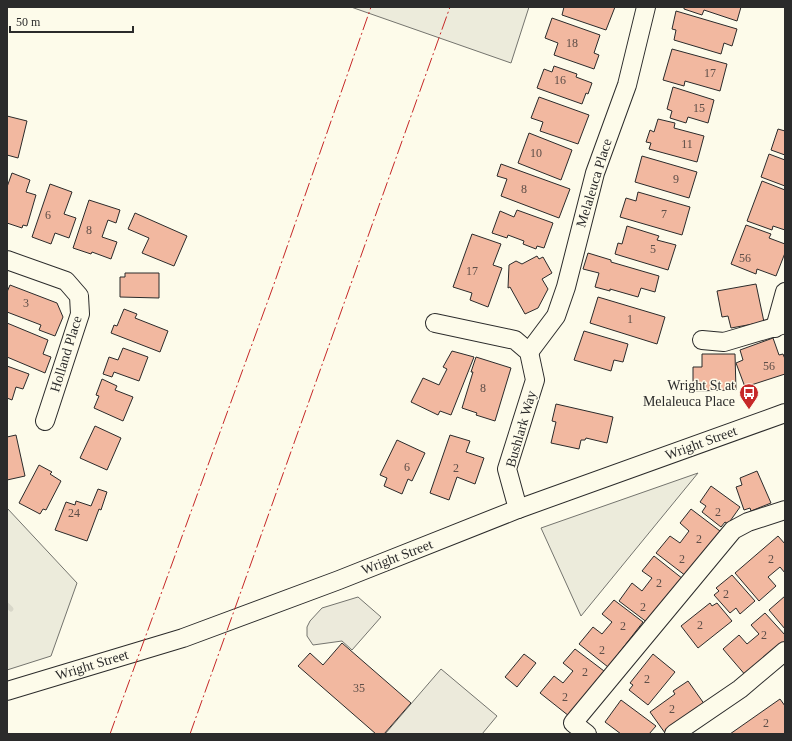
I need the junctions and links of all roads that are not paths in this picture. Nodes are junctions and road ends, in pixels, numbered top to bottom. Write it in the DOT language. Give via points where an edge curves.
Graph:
graph roads {
  1 [pos="646,7"];
  2 [pos="7,260"];
  3 [pos="785,292"];
  4 [pos="435,323"];
  5 [pos="780,326"];
  6 [pos="702,340"];
  7 [pos="529,352"];
  8 [pos="785,413"];
  9 [pos="45,421"];
  10 [pos="518,510"];
  11 [pos="785,510"];
  12 [pos="785,651"];
  13 [pos="7,691"];
  14 [pos="569,729"];
  15 [pos="587,734"];
  16 [pos="674,734"];
  1 -- 7 [label="street, Melaleuca Place" via="627,86 595,173 566,287 556,316"];
  2 -- 9 [label="street, Holland Place" via="66,282 79,296 80,314"];
  3 -- 5 [label="street"];
  4 -- 7 [label="street" via="515,340"];
  5 -- 6 [label="street" via="724,342"];
  7 -- 10 [label="street, Bushlark Way" via="535,380 508,469"];
  8 -- 10 [label="street, Wright Street"];
  10 -- 13 [label="street, Wright Street" via="183,638"];
  11 -- 14 [label="street" via="748,522 733,530"];
  12 -- 16 [label="street" via="740,689"];
  14 -- 15 [label="street"];
}
